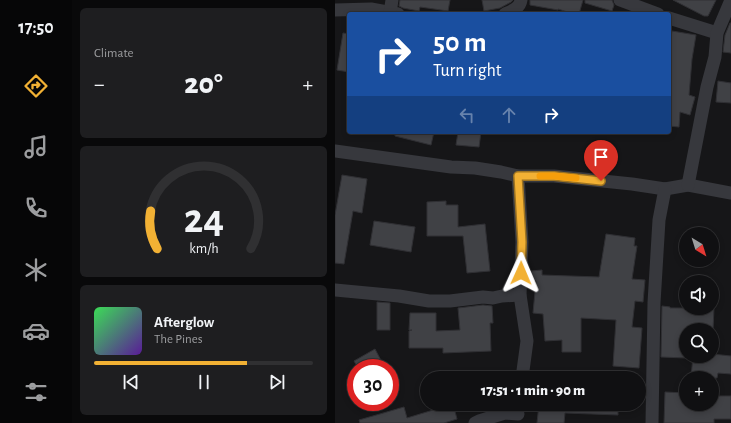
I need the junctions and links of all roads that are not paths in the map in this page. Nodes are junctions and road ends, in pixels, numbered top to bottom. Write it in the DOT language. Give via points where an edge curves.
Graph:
graph roads {
  1 [pos="521,0"];
  2 [pos="620,0"];
  3 [pos="731,0"];
  4 [pos="393,9"];
  5 [pos="335,10"];
  6 [pos="509,12"];
  7 [pos="653,12"];
  8 [pos="671,19"];
  9 [pos="717,33"];
  10 [pos="335,151"];
  11 [pos="518,176"];
  12 [pos="688,186"];
  13 [pos="665,189"];
  14 [pos="731,193"];
  15 [pos="335,290"];
  16 [pos="520,295"];
  17 [pos="523,371"];
  18 [pos="517,414"];
  19 [pos="475,423"];
  20 [pos="652,423"];
  1 -- 6 [label="street" via="520,4"];
  2 -- 7 [label="street"];
  3 -- 9 [label="street"];
  4 -- 5 [label="street"];
  8 -- 9 [label="street"];
  9 -- 12 [label="street" via="715,56"];
  10 -- 11 [label="street" via="475,168"];
  11 -- 13 [label="street" via="554,176"];
  11 -- 16 [label="street" via="522,242"];
  12 -- 13 [label="street"];
  12 -- 14 [label="street"];
  13 -- 20 [label="street" via="659,220 655,288"];
  15 -- 16 [label="street" via="429,301"];
  16 -- 17 [label="street" via="527,341"];
  18 -- 19 [label="street" via="505,413"];
}
